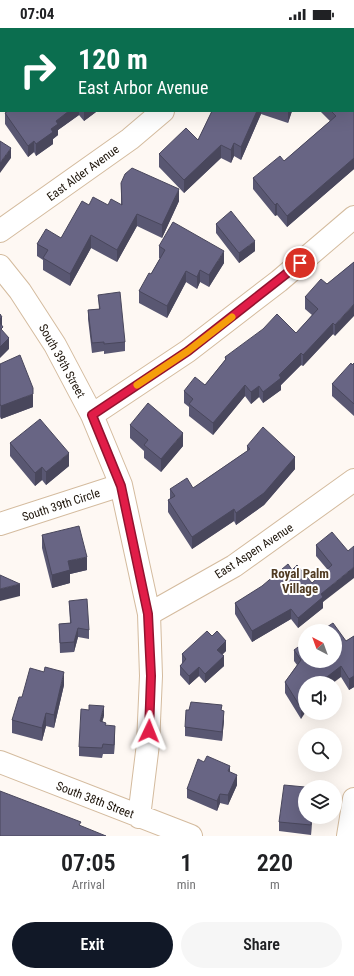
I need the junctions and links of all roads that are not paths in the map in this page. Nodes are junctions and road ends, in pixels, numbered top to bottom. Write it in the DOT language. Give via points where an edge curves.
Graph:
graph roads {
  1 [pos="162,112"];
  2 [pos="354,217"];
  3 [pos="0,231"];
  4 [pos="0,266"];
  5 [pos="92,415"];
  6 [pos="354,480"];
  7 [pos="121,486"];
  8 [pos="0,524"];
  9 [pos="148,614"];
  10 [pos="0,762"];
  11 [pos="354,799"];
  12 [pos="139,817"];
  13 [pos="191,836"];
  14 [pos="348,836"];
  1 -- 3 [label="street, East Alder Avenue" via="130,139"];
  2 -- 5 [label="street" via="279,281 188,351"];
  4 -- 5 [label="street, South 39th Street" via="20,291 55,345"];
  5 -- 7 [label="street, South 39th Street"];
  6 -- 9 [label="street, East Aspen Avenue" via="234,566"];
  7 -- 8 [label="street, South 39th Circle"];
  7 -- 9 [label="street, South 39th Street"];
  9 -- 12 [label="street, South 39th Street" via="151,676 148,744"];
  10 -- 12 [label="street, South 38th Street"];
  11 -- 14 [label="street"];
  12 -- 13 [label="street, South 38th Street"];
}
